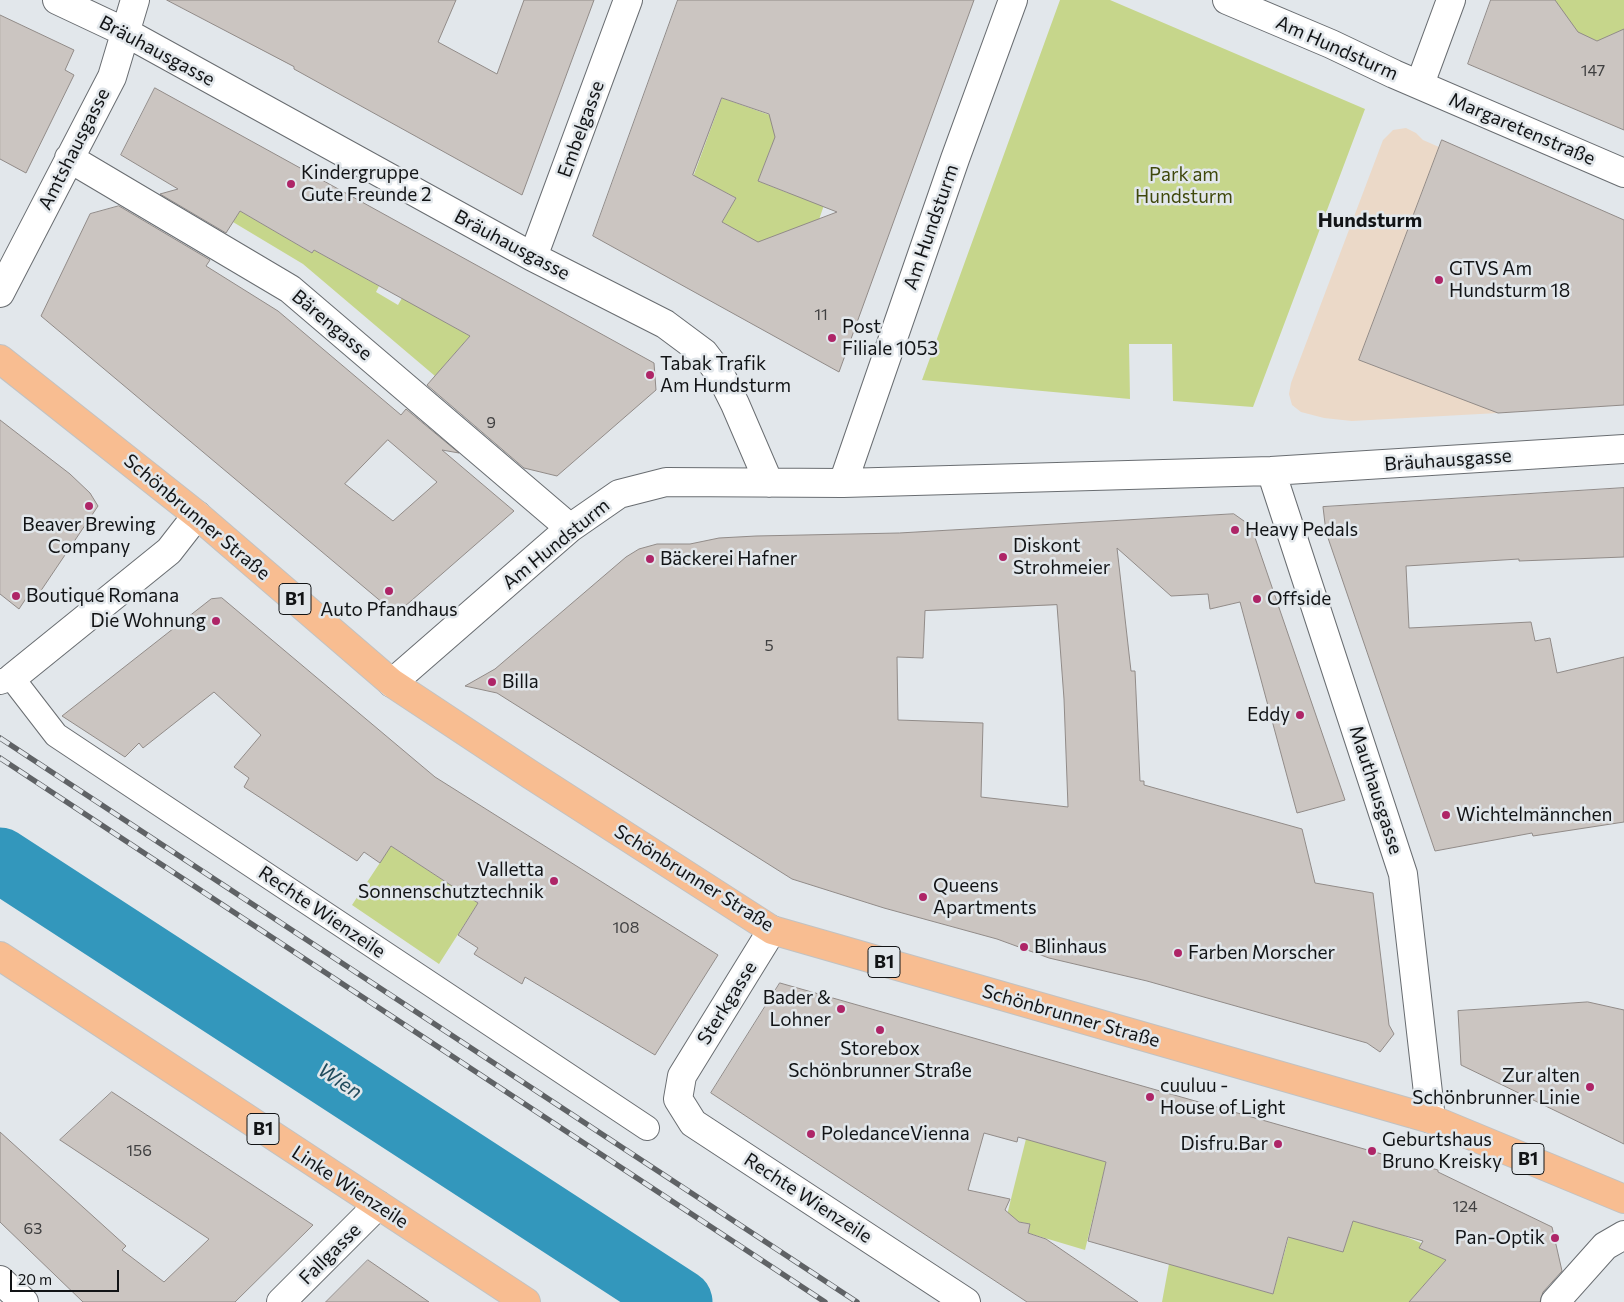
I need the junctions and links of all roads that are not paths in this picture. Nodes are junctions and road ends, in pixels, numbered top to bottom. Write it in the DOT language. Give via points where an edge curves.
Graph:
graph roads {
  1 [pos="57,0"];
  2 [pos="135,0"];
  3 [pos="628,0"];
  4 [pos="1013,0"];
  5 [pos="1227,0"];
  6 [pos="1451,0"];
  7 [pos="125,32"];
  8 [pos="1420,84"];
  9 [pos="69,158"];
  10 [pos="1624,173"];
  11 [pos="533,257"];
  12 [pos="0,293"];
  13 [pos="0,359"];
  14 [pos="1624,449"];
  15 [pos="1271,471"];
  16 [pos="769,483"];
  17 [pos="843,483"];
  18 [pos="197,515"];
  19 [pos="570,528"];
  20 [pos="6,680"];
  21 [pos="392,683"];
  22 [pos="772,930"];
  23 [pos="0,956"];
  24 [pos="682,1076"];
  25 [pos="1431,1119"];
  26 [pos="648,1128"];
  27 [pos="1624,1199"];
  28 [pos="378,1205"];
  29 [pos="1624,1235"];
  30 [pos="0,1280"];
  31 [pos="24,1302"];
  32 [pos="281,1302"];
  33 [pos="526,1302"];
  34 [pos="966,1302"];
  35 [pos="1555,1302"];
  1 -- 7 [label="street, Bräuhausgasse"];
  2 -- 7 [label="street, Amtshausgasse"];
  3 -- 11 [label="street, Embelgasse"];
  4 -- 17 [label="street, Am Hundsturm"];
  5 -- 8 [label="street, Am Hundsturm"];
  6 -- 8 [label="street"];
  7 -- 9 [label="street, Amtshausgasse" via="112,77"];
  7 -- 11 [label="street, Bräuhausgasse"];
  8 -- 10 [label="street, Margaretenstraße"];
  9 -- 12 [label="street, Amtshausgasse"];
  9 -- 19 [label="street, Bärengasse" via="290,289"];
  11 -- 16 [label="street, Bräuhausgasse" via="665,324 704,353 720,374 735,404"];
  13 -- 18 [label="main road, Schönbrunner Straße / B1"];
  14 -- 15 [label="street, Bräuhausgasse"];
  15 -- 17 [label="street, Am Hundsturm"];
  15 -- 25 [label="street, Mauthausgasse" via="1403,874"];
  16 -- 17 [label="street, Am Hundsturm"];
  16 -- 19 [label="street, Am Hundsturm" via="666,482 619,494"];
  18 -- 20 [label="street" via="168,551"];
  18 -- 21 [label="main road, Schönbrunner Straße / B1"];
  19 -- 21 [label="street, Am Hundsturm"];
  20 -- 26 [label="street, Rechte Wienzeile" via="56,735"];
  21 -- 22 [label="main road, Schönbrunner Straße / B1"];
  22 -- 24 [label="street, Sterkgasse"];
  22 -- 25 [label="main road, Schönbrunner Straße / B1"];
  23 -- 28 [label="main road, Linke Wienzeile / B1"];
  24 -- 34 [label="street, Rechte Wienzeile" via="678,1099 693,1123"];
  25 -- 27 [label="main road, Schönbrunner Straße / B1"];
  28 -- 32 [label="street, Fallgasse"];
  28 -- 33 [label="main road, Linke Wienzeile / B1"];
  29 -- 35 [label="street" via="1605,1246"];
  30 -- 31 [label="street"];
}
